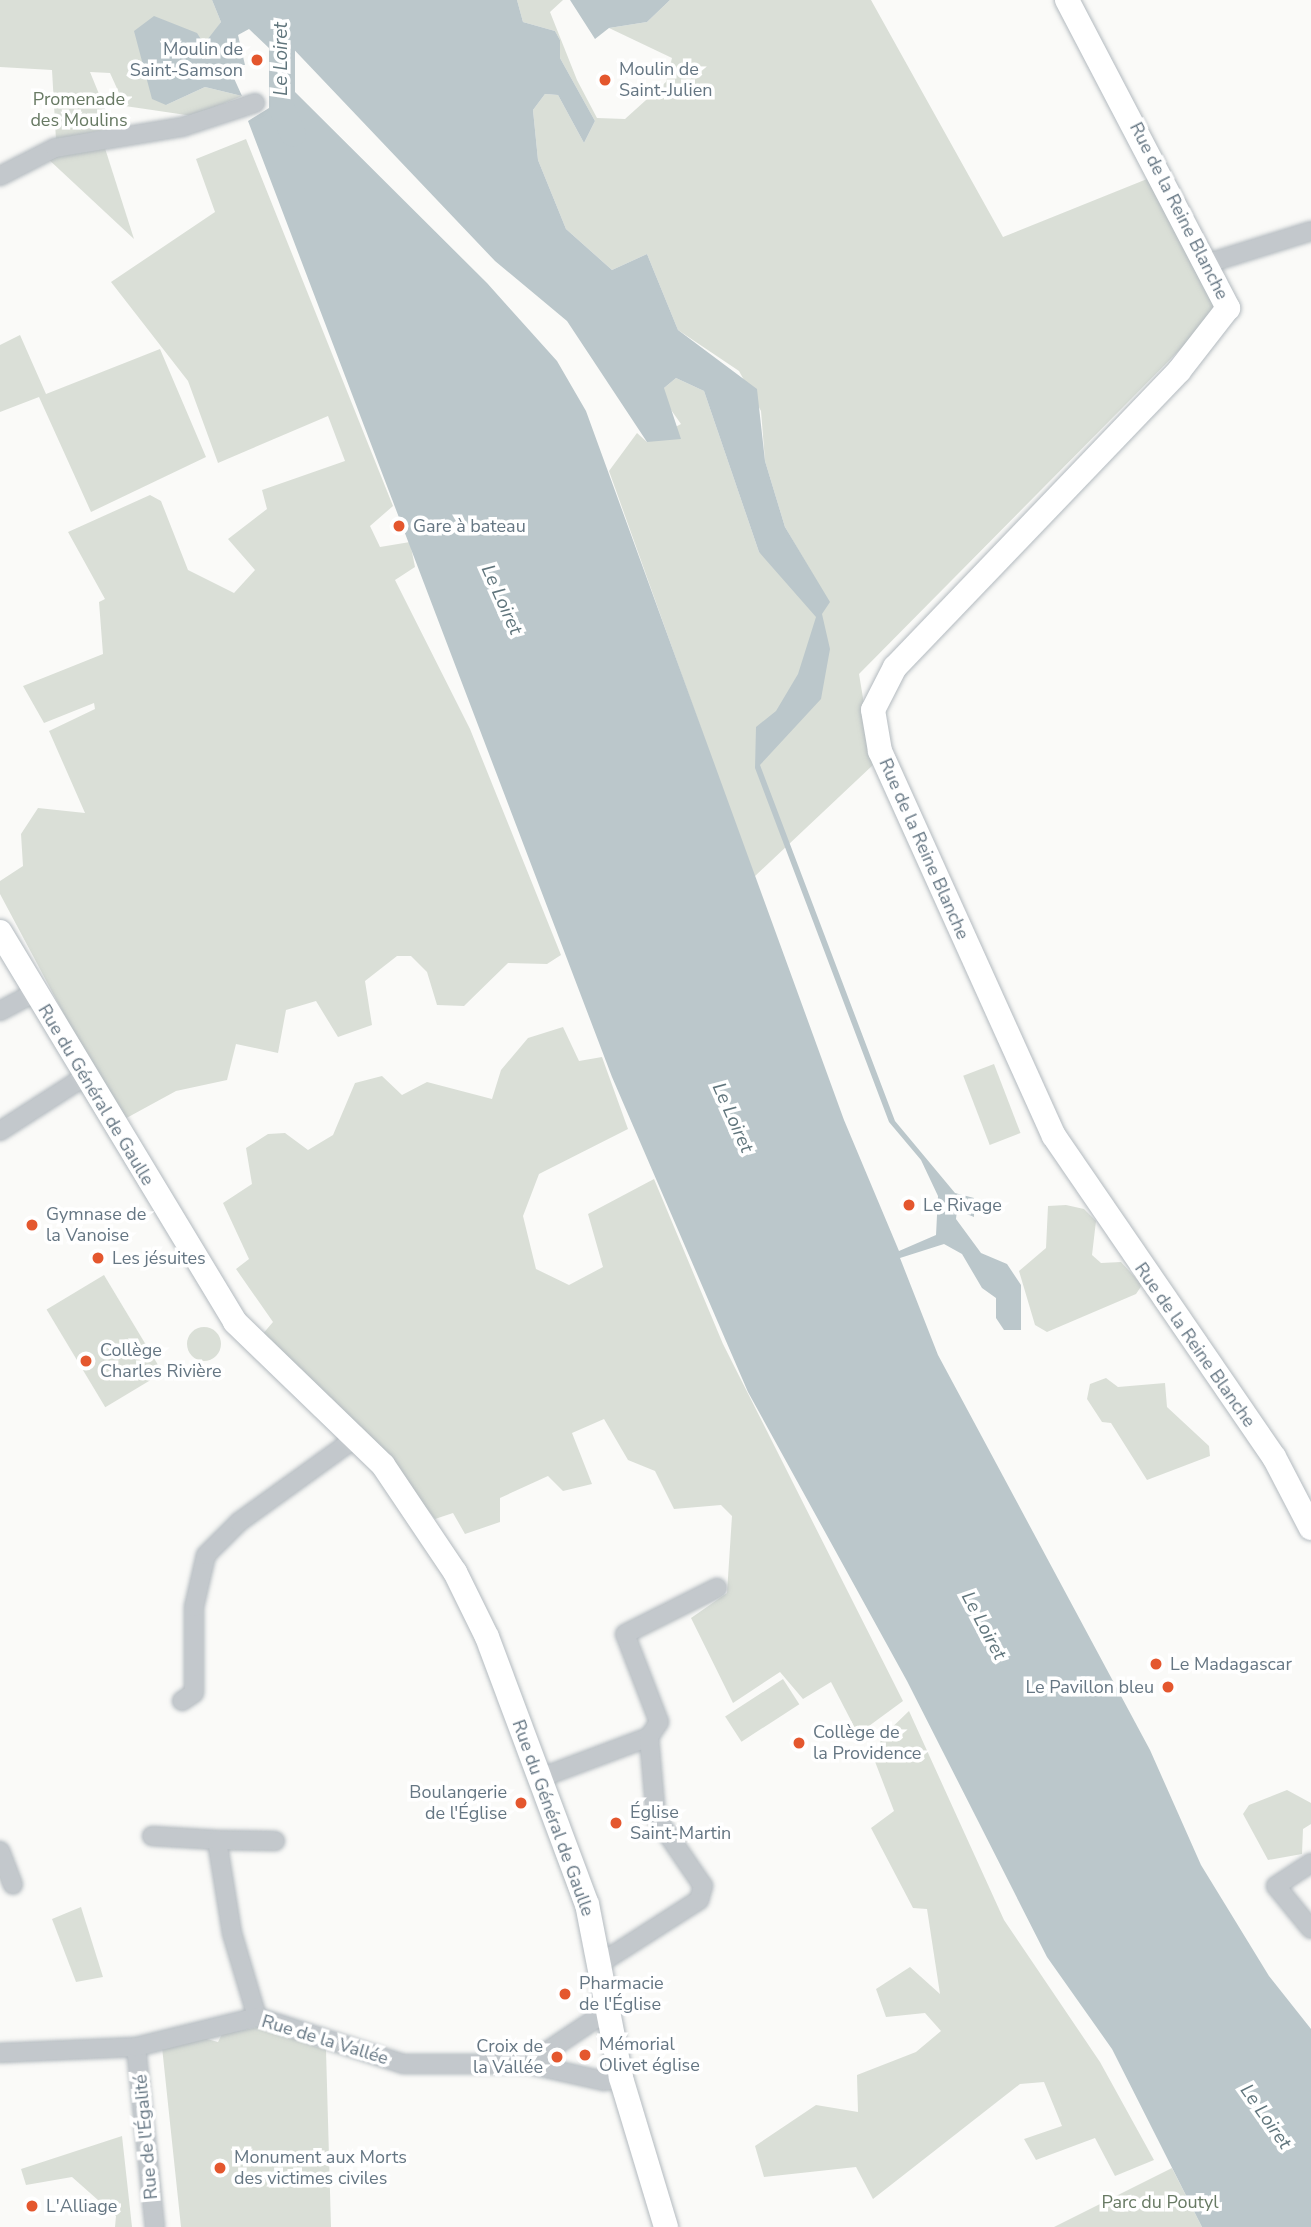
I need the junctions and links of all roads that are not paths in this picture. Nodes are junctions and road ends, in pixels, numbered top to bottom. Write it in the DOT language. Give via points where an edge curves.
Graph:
graph roads {
  1 [pos="1067,0"];
  2 [pos="255,103"];
  3 [pos="0,176"];
  4 [pos="1311,232"];
  5 [pos="1209,263"];
  6 [pos="0,932"];
  7 [pos="0,954"];
  8 [pos="30,995"];
  9 [pos="0,1011"];
  10 [pos="80,1080"];
  11 [pos="0,1131"];
  12 [pos="354,1440"];
  13 [pos="1311,1528"];
  14 [pos="717,1588"];
  15 [pos="182,1701"];
  16 [pos="649,1737"];
  17 [pos="540,1778"];
  18 [pos="152,1836"];
  19 [pos="217,1840"];
  20 [pos="275,1841"];
  21 [pos="0,1851"];
  22 [pos="1311,1863"];
  23 [pos="12,1885"];
  24 [pos="1311,1930"];
  25 [pos="599,1964"];
  26 [pos="606,2012"];
  27 [pos="257,2017"];
  28 [pos="136,2047"];
  29 [pos="0,2053"];
  30 [pos="528,2064"];
  31 [pos="621,2078"];
  32 [pos="155,2227"];
  33 [pos="666,2227"];
  1 -- 5 [label="street, Rue de la Reine Blanche"];
  2 -- 3 [label="street" via="182,127 55,148"];
  4 -- 5 [label="street"];
  5 -- 13 [label="street, Rue de la Reine Blanche" via="1227,299 1224,318 895,667 873,710 880,751 1054,1136 1274,1457"];
  6 -- 8 [label="street, Rue du Général de Gaulle"];
  7 -- 8 [label="street, Rue du Général de Gaulle"];
  8 -- 9 [label="street"];
  8 -- 10 [label="street, Rue du Général de Gaulle"];
  10 -- 11 [label="street"];
  10 -- 12 [label="street, Rue du Général de Gaulle" via="223,1330"];
  12 -- 15 [label="street" via="239,1522 206,1555 194,1607 194,1693"];
  12 -- 17 [label="street, Rue du Général de Gaulle" via="433,1532 492,1655"];
  14 -- 16 [label="street" via="625,1634 659,1722"];
  16 -- 17 [label="street"];
  16 -- 25 [label="street" via="656,1817 703,1886 699,1899"];
  17 -- 25 [label="street, Rue du Général de Gaulle" via="587,1904"];
  18 -- 19 [label="street"];
  19 -- 20 [label="street"];
  19 -- 27 [label="street" via="232,1933"];
  21 -- 23 [label="street"];
  22 -- 24 [label="street" via="1276,1886"];
  25 -- 26 [label="street, Rue du Général de Gaulle"];
  26 -- 30 [label="street"];
  26 -- 31 [label="street, Rue du Général de Gaulle"];
  27 -- 28 [label="street, Rue de la Vallée"];
  27 -- 30 [label="street, Rue de la Vallée" via="403,2064"];
  28 -- 29 [label="street, Rue de la Vallée"];
  28 -- 32 [label="street, Rue de l'Égalité"];
  30 -- 31 [label="street, Rue de la Vallée" via="604,2081"];
  31 -- 33 [label="street, Rue du Général de Gaulle"];
}
